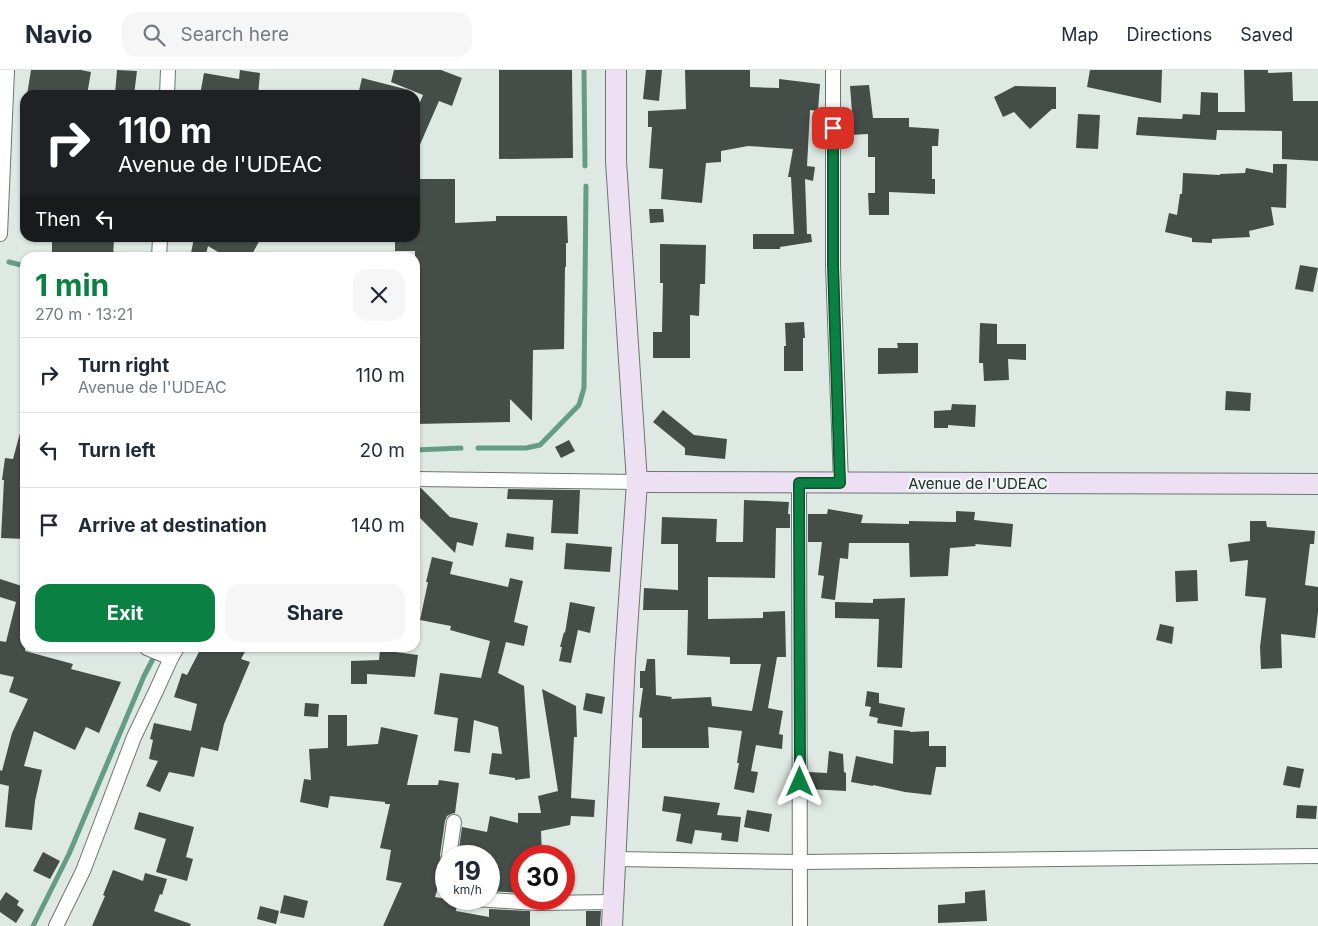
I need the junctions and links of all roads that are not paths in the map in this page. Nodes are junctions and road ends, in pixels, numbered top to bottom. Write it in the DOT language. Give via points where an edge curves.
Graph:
graph roads {
  1 [pos="7,70"];
  2 [pos="168,70"];
  3 [pos="616,70"];
  4 [pos="833,70"];
  5 [pos="167,90"];
  6 [pos="0,234"];
  7 [pos="420,478"];
  8 [pos="637,482"];
  9 [pos="799,483"];
  10 [pos="840,483"];
  11 [pos="1318,484"];
  12 [pos="171,654"];
  13 [pos="454,822"];
  14 [pos="451,845"];
  15 [pos="1318,856"];
  16 [pos="616,859"];
  17 [pos="800,862"];
  18 [pos="500,901"];
  19 [pos="613,902"];
  20 [pos="56,926"];
  21 [pos="612,926"];
  22 [pos="800,926"];
  1 -- 6 [label="street"];
  2 -- 5 [label="street"];
  3 -- 8 [label="main road" via="616,161"];
  4 -- 10 [label="street" via="833,265"];
  7 -- 8 [label="street"];
  8 -- 9 [label="main road, Avenue de I'UDEAC"];
  8 -- 16 [label="main road"];
  9 -- 10 [label="main road, Avenue de I'UDEAC"];
  9 -- 17 [label="street"];
  10 -- 11 [label="main road, Avenue de I'UDEAC"];
  12 -- 20 [label="street" via="134,737 83,870"];
  13 -- 14 [label="street"];
  15 -- 17 [label="street"];
  16 -- 17 [label="street"];
  16 -- 19 [label="main road"];
  17 -- 22 [label="street"];
  18 -- 19 [label="street"];
  19 -- 21 [label="main road"];
}
